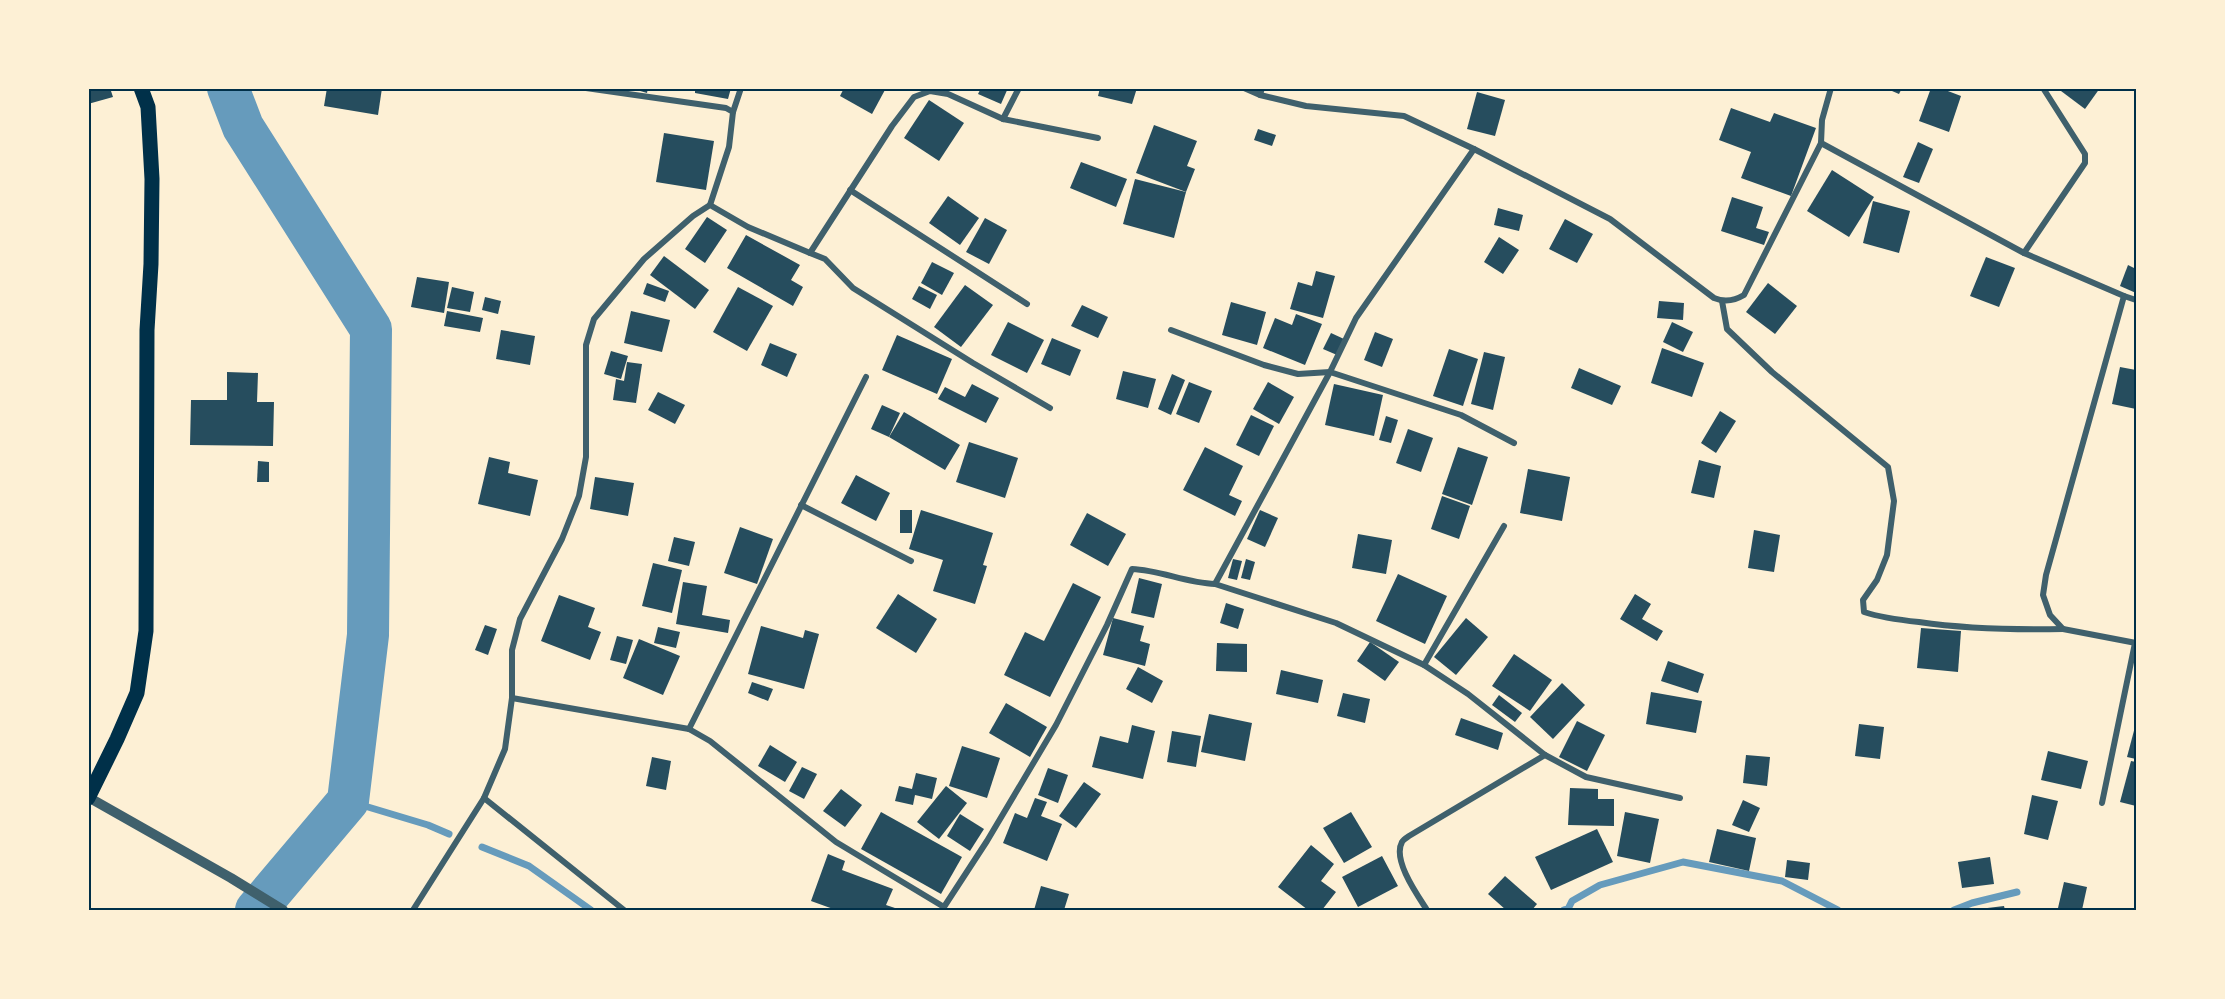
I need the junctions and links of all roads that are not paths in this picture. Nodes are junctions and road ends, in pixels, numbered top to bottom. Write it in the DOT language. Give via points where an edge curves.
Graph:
graph roads {
  1 [pos="141,88"];
  2 [pos="586,88"];
  3 [pos="741,88"];
  4 [pos="1018,88"];
  5 [pos="1244,88"];
  6 [pos="1831,88"];
  7 [pos="2043,88"];
  8 [pos="1261,92"];
  9 [pos="732,112"];
  10 [pos="1003,118"];
  11 [pos="1098,138"];
  12 [pos="1821,143"];
  13 [pos="1474,148"];
  14 [pos="850,190"];
  15 [pos="710,205"];
  16 [pos="810,253"];
  17 [pos="2024,253"];
  18 [pos="2124,296"];
  19 [pos="2136,300"];
  20 [pos="1722,301"];
  21 [pos="1027,304"];
  22 [pos="1171,330"];
  23 [pos="1330,372"];
  24 [pos="866,377"];
  25 [pos="1050,408"];
  26 [pos="1514,443"];
  27 [pos="801,505"];
  28 [pos="1504,526"];
  29 [pos="911,561"];
  30 [pos="1215,584"];
  31 [pos="2063,628"];
  32 [pos="2136,643"];
  33 [pos="1424,665"];
  34 [pos="512,698"];
  35 [pos="688,729"];
  36 [pos="1545,755"];
  37 [pos="89,798"];
  38 [pos="484,798"];
  39 [pos="1680,798"];
  40 [pos="2102,803"];
  41 [pos="943,909"];
  42 [pos="282,910"];
  43 [pos="412,910"];
  44 [pos="624,910"];
  45 [pos="1427,910"];
  1 -- 37 [label="main road" via="148,108 152,178 146,631 137,693"];
  2 -- 9 [label="street"];
  3 -- 9 [label="street"];
  4 -- 10 [label="street"];
  5 -- 8 [label="street"];
  6 -- 12 [label="street" via="1822,120"];
  7 -- 17 [label="street" via="2085,154 2085,163"];
  8 -- 13 [label="street" via="1306,106 1404,116"];
  9 -- 15 [label="street" via="729,147"];
  10 -- 11 [label="street"];
  10 -- 14 [label="street" via="948,94 930,91 914,97"];
  12 -- 17 [label="street"];
  12 -- 20 [label="street" via="1744,295"];
  13 -- 20 [label="street" via="1610,219"];
  13 -- 23 [label="street" via="1356,318"];
  14 -- 16 [label="street"];
  14 -- 21 [label="street"];
  15 -- 16 [label="street" via="748,227"];
  15 -- 34 [label="street" via="644,259 594,319 586,345 586,458 579,496 562,539 520,619 512,650"];
  16 -- 25 [label="street" via="825,259 853,288"];
  17 -- 18 [label="street"];
  18 -- 19 [label="street"];
  18 -- 31 [label="street" via="2046,575 2043,595 2050,615"];
  20 -- 31 [label="street" via="1727,329 1772,372 1888,467 1894,501 1887,555 1863,600 1864,612 2001,630"];
  22 -- 23 [label="street" via="1298,374"];
  23 -- 26 [label="street" via="1461,416"];
  23 -- 30 [label="street"];
  24 -- 27 [label="street"];
  27 -- 29 [label="street"];
  27 -- 35 [label="street"];
  28 -- 33 [label="street"];
  30 -- 33 [label="street" via="1336,623"];
  30 -- 41 [label="street" via="1197,584 1132,569 1056,725"];
  31 -- 32 [label="street"];
  32 -- 40 [label="street"];
  33 -- 36 [label="street"];
  34 -- 35 [label="street"];
  34 -- 38 [label="street" via="505,749"];
  35 -- 41 [label="street" via="710,741 836,843"];
  36 -- 39 [label="street" via="1586,777"];
  36 -- 45 [label="street" via="1402,842 1403,870"];
  37 -- 42 [label="street"];
  38 -- 43 [label="street"];
  38 -- 44 [label="street"];
}
